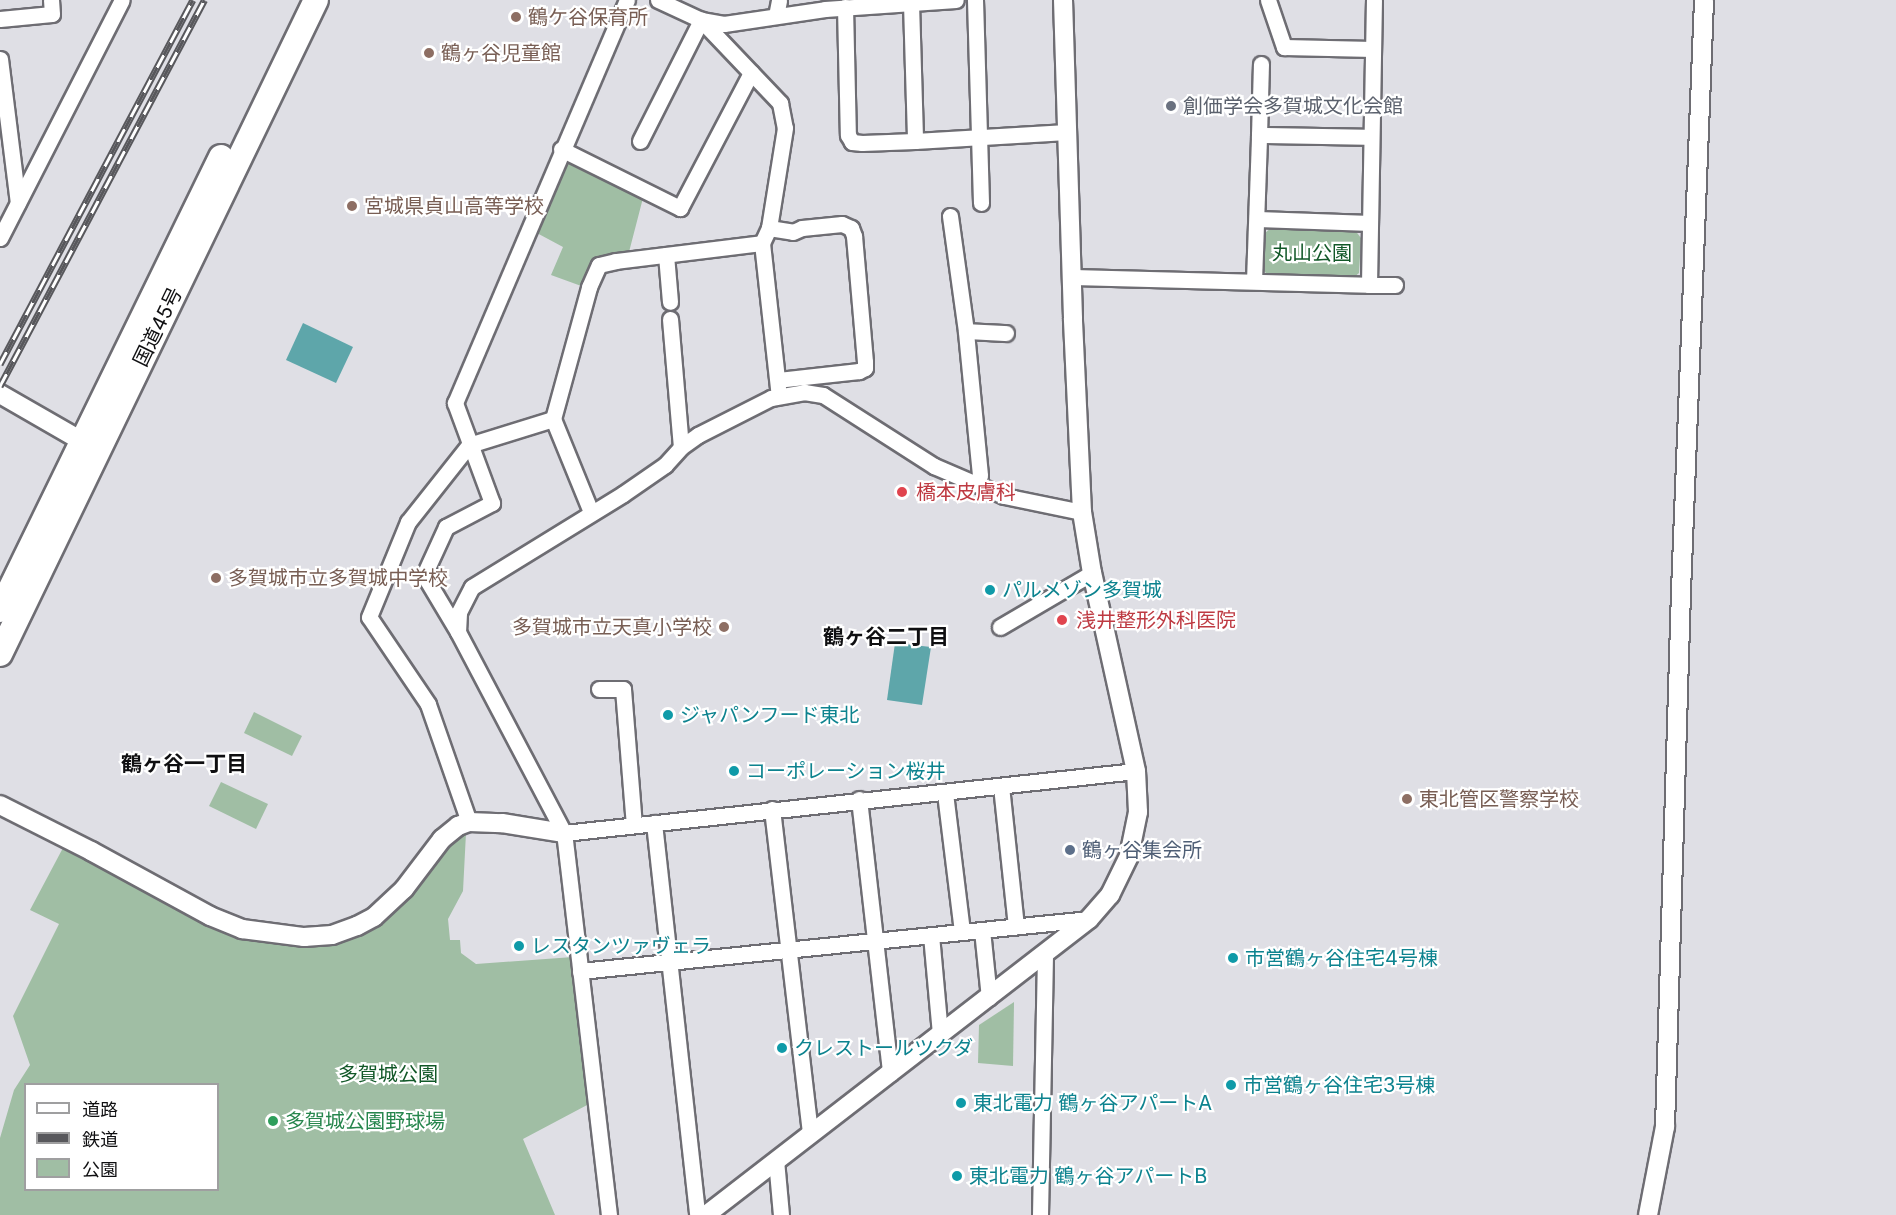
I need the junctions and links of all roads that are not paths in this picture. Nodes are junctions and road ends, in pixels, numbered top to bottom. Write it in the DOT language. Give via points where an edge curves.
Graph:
graph roads {
  1 [pos="51,0"];
  2 [pos="122,0"];
  3 [pos="298,0"];
  4 [pos="316,0"];
  5 [pos="627,0"];
  6 [pos="658,0"];
  7 [pos="779,0"];
  8 [pos="956,0"];
  9 [pos="975,0"];
  10 [pos="1063,0"];
  11 [pos="1268,0"];
  12 [pos="1374,0"];
  13 [pos="1704,0"];
  14 [pos="911,3"];
  15 [pos="845,7"];
  16 [pos="776,16"];
  17 [pos="0,19"];
  18 [pos="701,20"];
  19 [pos="1373,49"];
  20 [pos="0,59"];
  21 [pos="1261,64"];
  22 [pos="751,73"];
  23 [pos="1067,132"];
  24 [pos="1259,135"];
  25 [pos="981,136"];
  26 [pos="1371,138"];
  27 [pos="640,141"];
  28 [pos="915,141"];
  29 [pos="561,149"];
  30 [pos="18,203"];
  31 [pos="981,203"];
  32 [pos="950,216"];
  33 [pos="1258,219"];
  34 [pos="1370,223"];
  35 [pos="769,228"];
  36 [pos="0,238"];
  37 [pos="762,243"];
  38 [pos="666,255"];
  39 [pos="1071,278"];
  40 [pos="1254,281"];
  41 [pos="1369,285"];
  42 [pos="1395,285"];
  43 [pos="670,302"];
  44 [pos="670,319"];
  45 [pos="966,331"];
  46 [pos="1006,333"];
  47 [pos="778,380"];
  48 [pos="0,394"];
  49 [pos="780,396"];
  50 [pos="553,419"];
  51 [pos="469,445"];
  52 [pos="90,446"];
  53 [pos="681,447"];
  54 [pos="977,484"];
  55 [pos="591,512"];
  56 [pos="1082,512"];
  57 [pos="1092,573"];
  58 [pos="0,610"];
  59 [pos="999,627"];
  60 [pos="458,632"];
  61 [pos="0,654"];
  62 [pos="599,689"];
  63 [pos="1136,771"];
  64 [pos="1001,786"];
  65 [pos="945,793"];
  66 [pos="859,800"];
  67 [pos="0,805"];
  68 [pos="772,809"];
  69 [pos="469,822"];
  70 [pos="654,823"];
  71 [pos="634,825"];
  72 [pos="564,833"];
  73 [pos="1089,919"];
  74 [pos="1016,926"];
  75 [pos="982,930"];
  76 [pos="963,931"];
  77 [pos="931,935"];
  78 [pos="876,939"];
  79 [pos="787,949"];
  80 [pos="1045,954"];
  81 [pos="669,963"];
  82 [pos="580,971"];
  83 [pos="989,998"];
  84 [pos="940,1034"];
  85 [pos="890,1073"];
  86 [pos="810,1134"];
  87 [pos="776,1160"];
  88 [pos="713,1212"];
  89 [pos="609,1215"];
  90 [pos="697,1215"];
  91 [pos="781,1215"];
  92 [pos="1040,1215"];
  93 [pos="1648,1215"];
  1 -- 17 [label="street" via="52,14"];
  2 -- 30 [label="street"];
  3 -- 52 [label="highway, 国道45号"];
  4 -- 52 [label="highway, 国道45号"];
  5 -- 29 [label="street"];
  6 -- 18 [label="street"];
  7 -- 16 [label="street"];
  8 -- 14 [label="street"];
  9 -- 25 [label="street"];
  10 -- 23 [label="street"];
  11 -- 19 [label="street" via="1284,47"];
  12 -- 19 [label="street"];
  13 -- 93 [label="street" via="1665,1127"];
  14 -- 15 [label="street"];
  14 -- 28 [label="street"];
  15 -- 16 [label="street"];
  15 -- 28 [label="street" via="848,135 852,142 862,143"];
  16 -- 18 [label="street" via="724,24"];
  18 -- 22 [label="street"];
  18 -- 27 [label="street"];
  19 -- 26 [label="street"];
  20 -- 30 [label="street"];
  21 -- 24 [label="street"];
  22 -- 29 [label="street" via="680,208"];
  22 -- 35 [label="street" via="780,103 785,128"];
  23 -- 25 [label="street"];
  23 -- 39 [label="street"];
  24 -- 26 [label="street"];
  24 -- 33 [label="street"];
  25 -- 28 [label="street"];
  25 -- 31 [label="street"];
  26 -- 34 [label="street"];
  29 -- 51 [label="street" via="455,403"];
  30 -- 36 [label="street"];
  32 -- 45 [label="street"];
  33 -- 34 [label="street"];
  33 -- 40 [label="street"];
  34 -- 41 [label="street"];
  35 -- 37 [label="street"];
  35 -- 47 [label="street" via="793,232 842,224 851,228 865,362 865,368 859,371"];
  37 -- 38 [label="street"];
  37 -- 47 [label="street"];
  38 -- 43 [label="street"];
  38 -- 50 [label="street" via="599,265 588,287"];
  39 -- 40 [label="street"];
  39 -- 56 [label="street"];
  40 -- 41 [label="street"];
  41 -- 42 [label="street"];
  44 -- 53 [label="street"];
  45 -- 46 [label="street"];
  45 -- 54 [label="street" via="980,476"];
  47 -- 49 [label="street"];
  48 -- 52 [label="street"];
  49 -- 53 [label="street" via="719,424"];
  49 -- 54 [label="street" via="804,392 823,395 934,466"];
  50 -- 51 [label="street"];
  50 -- 55 [label="street"];
  51 -- 60 [label="street" via="492,503 446,527 424,575"];
  51 -- 69 [label="street" via="408,522 369,617 428,704"];
  52 -- 58 [label="highway, 国道45号"];
  52 -- 61 [label="highway, 国道45号"];
  53 -- 55 [label="street" via="665,465"];
  54 -- 56 [label="street" via="1004,496"];
  55 -- 60 [label="street" via="472,587 459,612"];
  56 -- 57 [label="street"];
  57 -- 59 [label="street"];
  57 -- 63 [label="street"];
  60 -- 72 [label="street"];
  62 -- 71 [label="street" via="623,689"];
  63 -- 64 [label="street"];
  63 -- 73 [label="street" via="1138,812 1129,856 1110,895"];
  64 -- 65 [label="street"];
  64 -- 74 [label="street"];
  65 -- 66 [label="street"];
  65 -- 76 [label="street"];
  66 -- 68 [label="street"];
  66 -- 78 [label="street"];
  67 -- 69 [label="street" via="210,916 242,929 304,937 332,935 374,917 404,889 442,839"];
  68 -- 70 [label="street"];
  68 -- 79 [label="street"];
  69 -- 72 [label="street"];
  70 -- 71 [label="street"];
  70 -- 81 [label="street"];
  71 -- 72 [label="street"];
  72 -- 82 [label="street"];
  73 -- 74 [label="street"];
  73 -- 80 [label="street"];
  74 -- 75 [label="street"];
  75 -- 76 [label="street"];
  75 -- 83 [label="street"];
  76 -- 77 [label="street"];
  77 -- 78 [label="street"];
  77 -- 84 [label="street"];
  78 -- 79 [label="street"];
  78 -- 85 [label="street"];
  79 -- 81 [label="street"];
  79 -- 86 [label="street"];
  80 -- 83 [label="street"];
  80 -- 92 [label="street"];
  81 -- 82 [label="street"];
  81 -- 90 [label="street"];
  82 -- 89 [label="street"];
  83 -- 84 [label="street"];
  84 -- 85 [label="street"];
  85 -- 86 [label="street"];
  86 -- 87 [label="street"];
  87 -- 88 [label="street"];
  87 -- 91 [label="street"];
}
